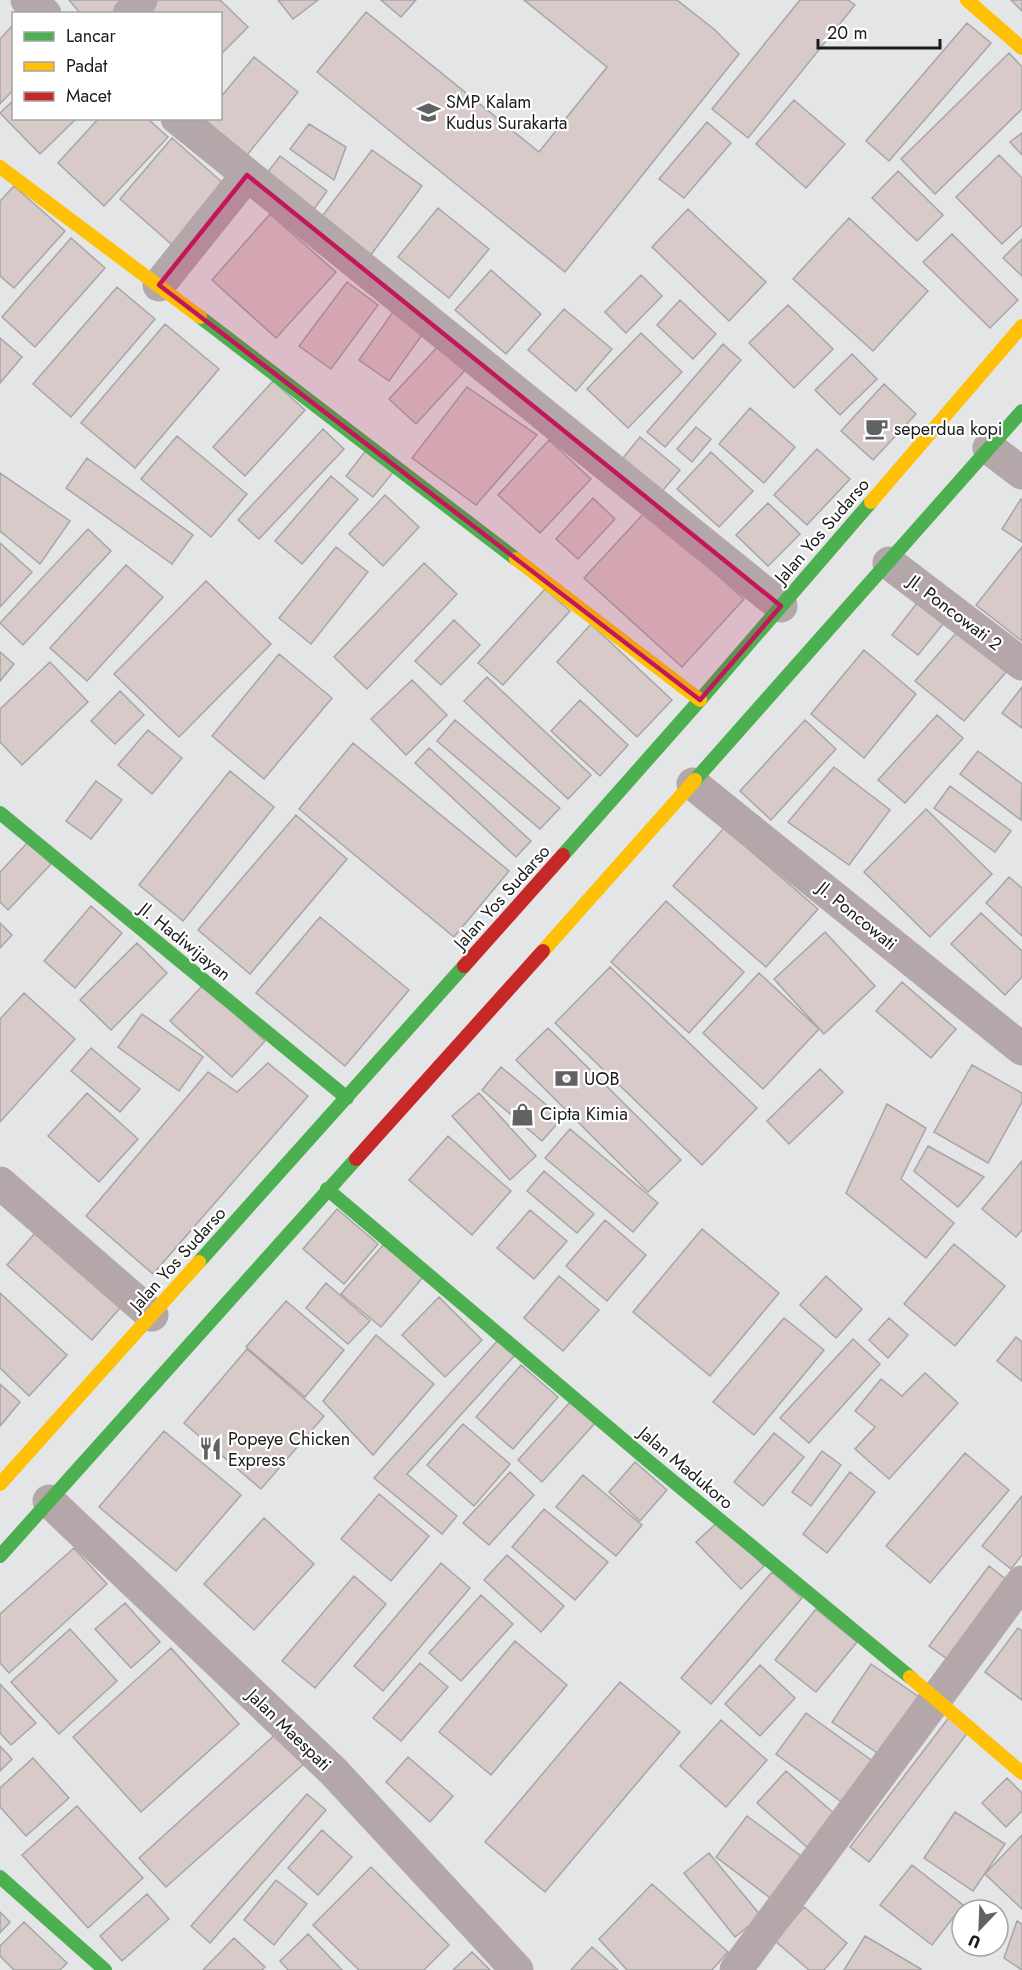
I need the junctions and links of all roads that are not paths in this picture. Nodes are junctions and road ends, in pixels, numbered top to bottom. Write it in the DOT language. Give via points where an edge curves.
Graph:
graph roads {
  1 [pos="27,0"];
  2 [pos="141,0"];
  3 [pos="967,0"];
  4 [pos="42,12"];
  5 [pos="131,12"];
  6 [pos="1022,48"];
  7 [pos="179,120"];
  8 [pos="0,167"];
  9 [pos="247,175"];
  10 [pos="159,285"];
  11 [pos="1022,326"];
  12 [pos="1022,411"];
  13 [pos="989,448"];
  14 [pos="1022,473"];
  15 [pos="889,563"];
  16 [pos="781,606"];
  17 [pos="1022,663"];
  18 [pos="700,700"];
  19 [pos="693,784"];
  20 [pos="0,813"];
  21 [pos="1022,1048"];
  22 [pos="351,1101"];
  23 [pos="0,1183"];
  24 [pos="323,1185"];
  25 [pos="152,1315"];
  26 [pos="0,1484"];
  27 [pos="49,1501"];
  28 [pos="0,1556"];
  29 [pos="1022,1582"];
  30 [pos="936,1698"];
  31 [pos="1022,1773"];
  32 [pos="0,1876"];
  33 [pos="105,1970"];
  34 [pos="517,1970"];
  35 [pos="736,1970"];
  1 -- 4 [label="street"];
  2 -- 5 [label="street"];
  3 -- 6 [label="main road"];
  7 -- 9 [label="street"];
  8 -- 10 [label="main road"];
  9 -- 10 [label="street"];
  9 -- 16 [label="street"];
  10 -- 18 [label="main road"];
  11 -- 16 [label="main road, Jalan Yos Sudarso"];
  12 -- 13 [label="main road"];
  13 -- 14 [label="street"];
  13 -- 15 [label="main road"];
  15 -- 17 [label="street, Jl. Poncowati 2"];
  15 -- 19 [label="main road"];
  16 -- 18 [label="main road, Jalan Yos Sudarso"];
  18 -- 22 [label="main road, Jalan Yos Sudarso"];
  19 -- 21 [label="street, Jl. Poncowati"];
  19 -- 24 [label="main road"];
  20 -- 22 [label="main road, Jl. Hadiwijayan"];
  22 -- 25 [label="main road, Jalan Yos Sudarso"];
  23 -- 25 [label="street"];
  24 -- 27 [label="main road"];
  24 -- 30 [label="main road, Jalan Madukoro"];
  25 -- 26 [label="main road, Jalan Yos Sudarso"];
  27 -- 28 [label="main road"];
  27 -- 34 [label="street, Jalan Maespati" via="334,1772"];
  29 -- 30 [label="street"];
  30 -- 31 [label="main road, Jalan Madukoro"];
  30 -- 35 [label="street"];
  32 -- 33 [label="main road"];
}
